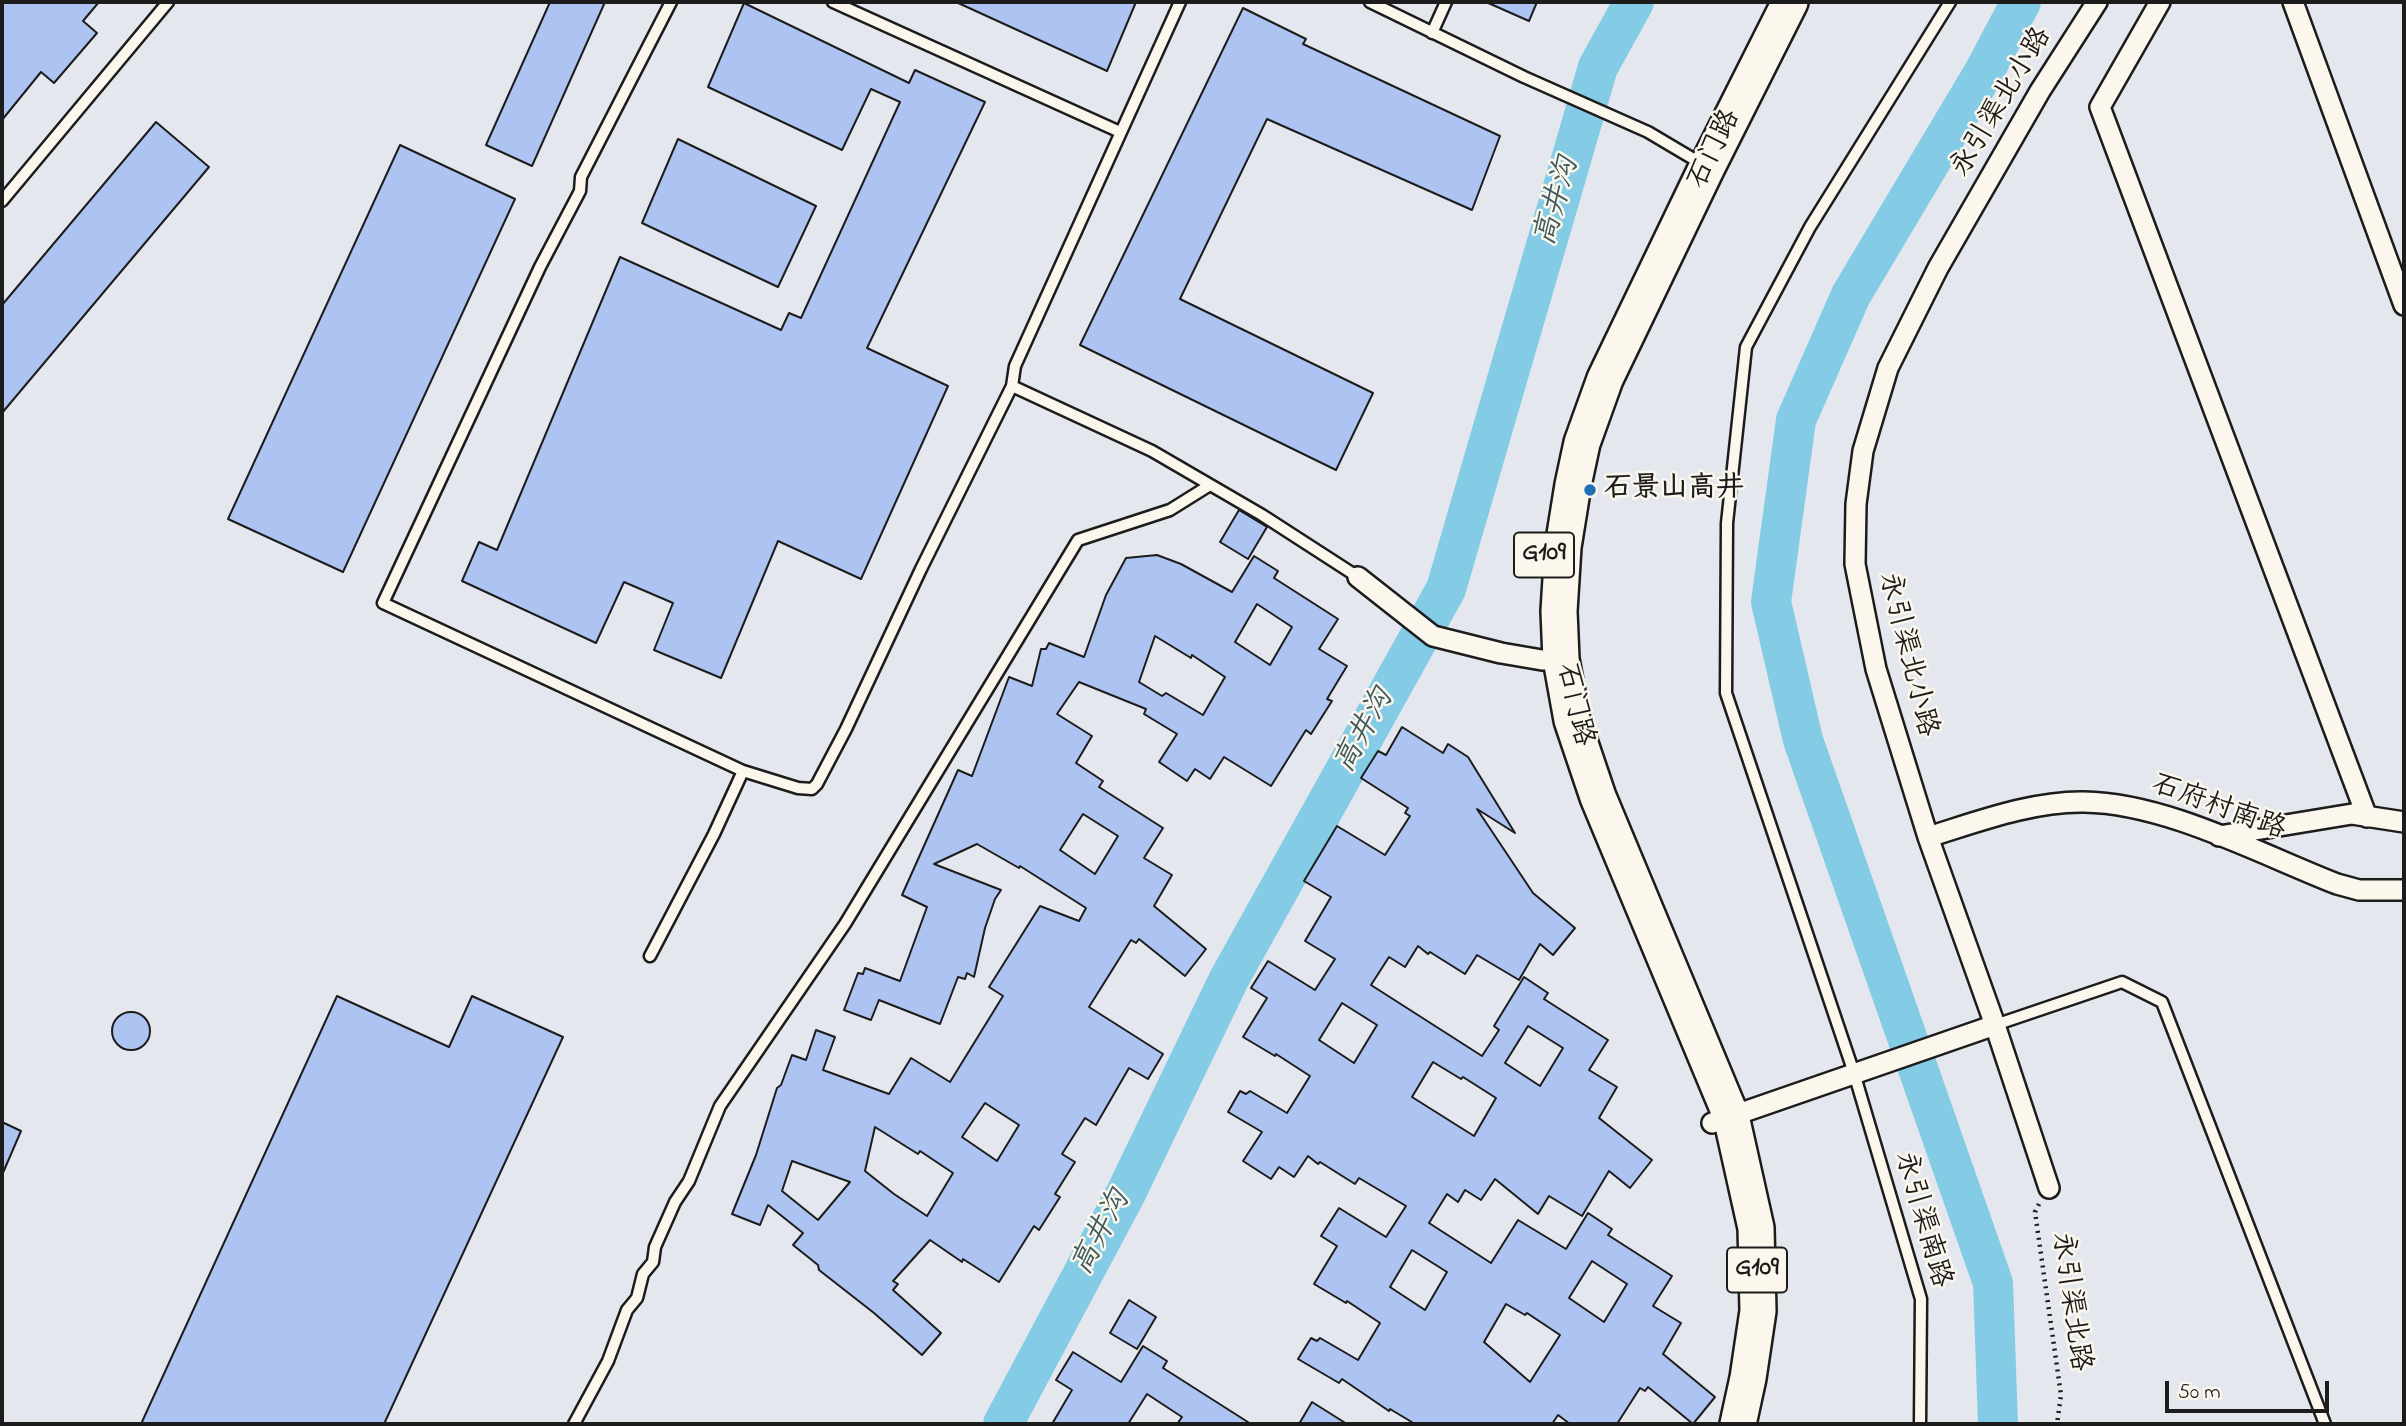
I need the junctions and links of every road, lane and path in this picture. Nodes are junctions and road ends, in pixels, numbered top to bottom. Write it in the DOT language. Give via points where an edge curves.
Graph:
graph roads {
  1 [pos="168,2"];
  2 [pos="671,2"];
  3 [pos="833,2"];
  4 [pos="1180,2"];
  5 [pos="1370,2"];
  6 [pos="1446,2"];
  7 [pos="1767,2"];
  8 [pos="1790,2"];
  9 [pos="1950,2"];
  10 [pos="2097,2"];
  11 [pos="2160,2"];
  12 [pos="2293,2"];
  13 [pos="1432,33"];
  14 [pos="1119,132"];
  15 [pos="1698,162"];
  16 [pos="2,201"];
  17 [pos="2404,305"];
  18 [pos="1012,386"];
  19 [pos="1210,485"];
  20 [pos="1359,577"];
  21 [pos="1551,659"];
  22 [pos="743,771"];
  23 [pos="2367,817"];
  24 [pos="2404,822"];
  25 [pos="2218,836"];
  26 [pos="1928,837"];
  27 [pos="2404,890"];
  28 [pos="650,956"];
  29 [pos="1986,1028"];
  30 [pos="1854,1073"];
  31 [pos="1721,1120"];
  32 [pos="2049,1188"];
  33 [pos="574,1424"];
  34 [pos="1717,1424"];
  35 [pos="1738,1424"];
  36 [pos="1920,1424"];
  37 [pos="2057,1424"];
  38 [pos="2325,1424"];
  1 -- 16 [label="lane"];
  2 -- 22 [label="lane" via="582,177 580,191 383,603"];
  3 -- 14 [label="lane"];
  4 -- 14 [label="lane"];
  5 -- 13 [label="lane"];
  6 -- 13 [label="lane"];
  7 -- 15 [label="highway, 石门路 / G109"];
  8 -- 15 [label="highway, 石门路 / G109"];
  9 -- 30 [label="lane, 永引渠南路" via="1810,227 1746,347 1727,523 1726,693"];
  10 -- 26 [label="street, 永引渠北小路" via="1937,268 1888,368 1863,451 1855,528 1861,602 1876,669"];
  11 -- 23 [label="street" via="2100,107"];
  12 -- 17 [label="street"];
  13 -- 15 [label="lane" via="1637,128"];
  14 -- 18 [label="lane" via="1015,366"];
  15 -- 21 [label="highway, 石门路 / G109" via="1582,443 1563,547"];
  18 -- 19 [label="lane" via="1152,451"];
  18 -- 22 [label="lane" via="817,784 812,789 798,789"];
  19 -- 20 [label="lane"];
  19 -- 33 [label="lane" via="1170,510 1079,540 845,924 720,1106 690,1181 655,1247 653,1262 643,1274 637,1298 626,1310 608,1361"];
  20 -- 21 [label="street" via="1433,636 1476,648"];
  21 -- 31 [label="highway, 石门路 / G109" via="1598,797"];
  22 -- 28 [label="lane"];
  23 -- 24 [label="street"];
  23 -- 25 [label="street" via="2352,814"];
  25 -- 26 [label="street, 石府村南路" via="2138,808 2084,802 2041,806"];
  25 -- 27 [label="street, 石府村南路" via="2337,884 2359,890"];
  26 -- 29 [label="street, 永引渠北小路"];
  29 -- 30 [label="street"];
  29 -- 32 [label="street, 永引渠北小路"];
  29 -- 38 [label="lane" via="2122,982 2162,1002"];
  30 -- 31 [label="street"];
  30 -- 36 [label="lane, 永引渠南路" via="1922,1299"];
  31 -- 34 [label="highway, 石门路 / G109" via="1734,1225 1738,1317 1728,1390"];
  31 -- 35 [label="highway, 石门路 / G109" via="1756,1228 1758,1311"];
  32 -- 37 [label="path, 永引渠北路" via="2035,1212 2061,1395"];
}
